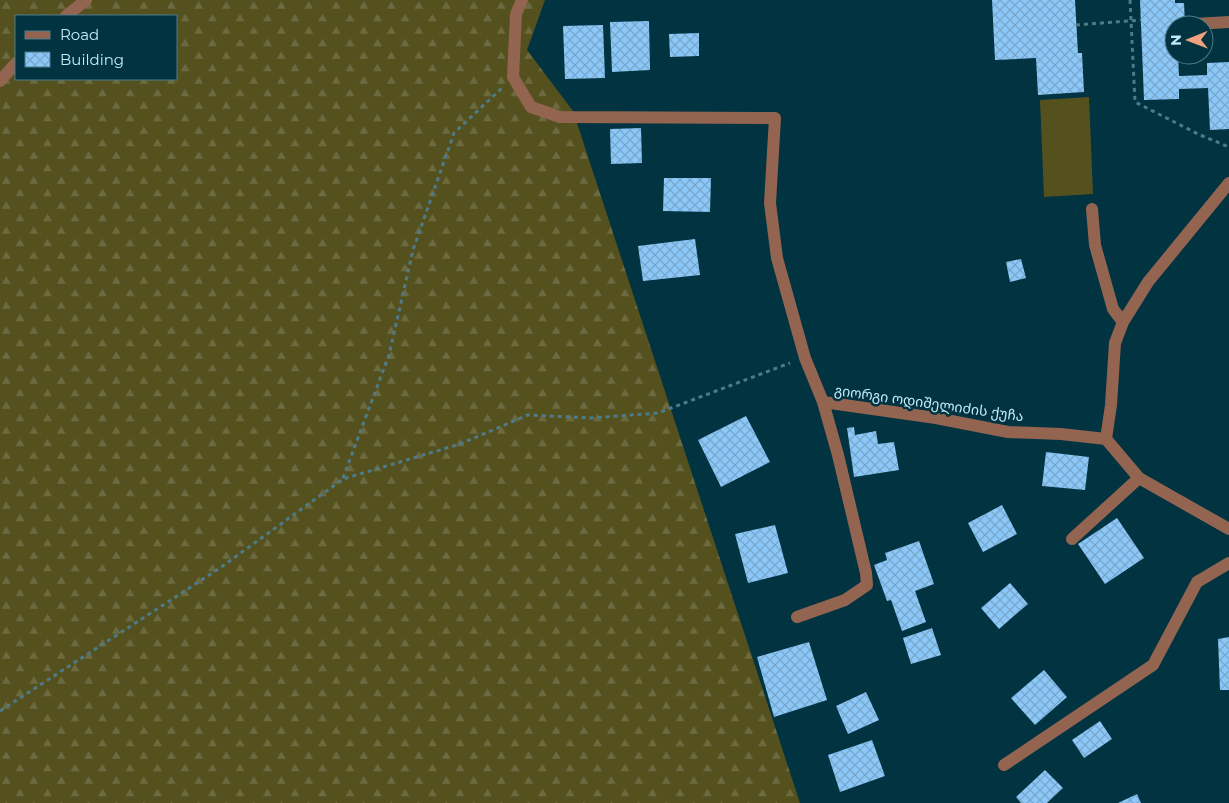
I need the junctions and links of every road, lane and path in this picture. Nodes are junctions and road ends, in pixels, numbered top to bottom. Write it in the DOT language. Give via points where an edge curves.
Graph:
graph roads {
  1 [pos="86,0"];
  2 [pos="522,0"];
  3 [pos="1130,0"];
  4 [pos="67,15"];
  5 [pos="1141,20"];
  6 [pos="1131,21"];
  7 [pos="1229,22"];
  8 [pos="1214,23"];
  9 [pos="1076,25"];
  10 [pos="15,64"];
  11 [pos="513,77"];
  12 [pos="0,81"];
  13 [pos="1229,147"];
  14 [pos="1229,183"];
  15 [pos="1092,209"];
  16 [pos="1123,322"];
  17 [pos="805,358"];
  18 [pos="823,402"];
  19 [pos="1106,439"];
  20 [pos="1139,478"];
  21 [pos="343,479"];
  22 [pos="1229,530"];
  23 [pos="1072,539"];
  24 [pos="1229,563"];
  25 [pos="797,617"];
  26 [pos="0,711"];
  27 [pos="1004,765"];
  1 -- 4 [label="street"];
  2 -- 11 [label="street" via="516,14"];
  3 -- 6 [label="path"];
  5 -- 6 [label="path"];
  6 -- 9 [label="path"];
  6 -- 13 [label="path" via="1135,102"];
  7 -- 8 [label="street"];
  10 -- 12 [label="street"];
  11 -- 17 [label="street, გიორგი ოდიშელიძის ქუჩა" via="530,107 560,117 775,118 770,203 778,258"];
  11 -- 21 [label="path" via="454,133 413,250 389,355"];
  14 -- 16 [label="street" via="1148,282"];
  15 -- 16 [label="street" via="1095,245 1113,309"];
  16 -- 19 [label="street" via="1115,344"];
  17 -- 18 [label="street, გიორგი ოდიშელიძის ქუჩა"];
  17 -- 21 [label="path" via="658,413 591,418 528,415 460,444"];
  18 -- 19 [label="street, გიორგი ოდიშელიძის ქუჩა" via="1008,432"];
  18 -- 25 [label="street" via="867,585 845,600"];
  19 -- 20 [label="street"];
  20 -- 22 [label="street"];
  20 -- 23 [label="street"];
  21 -- 26 [label="path" via="220,568"];
  24 -- 27 [label="street" via="1197,582 1153,665"];
}
